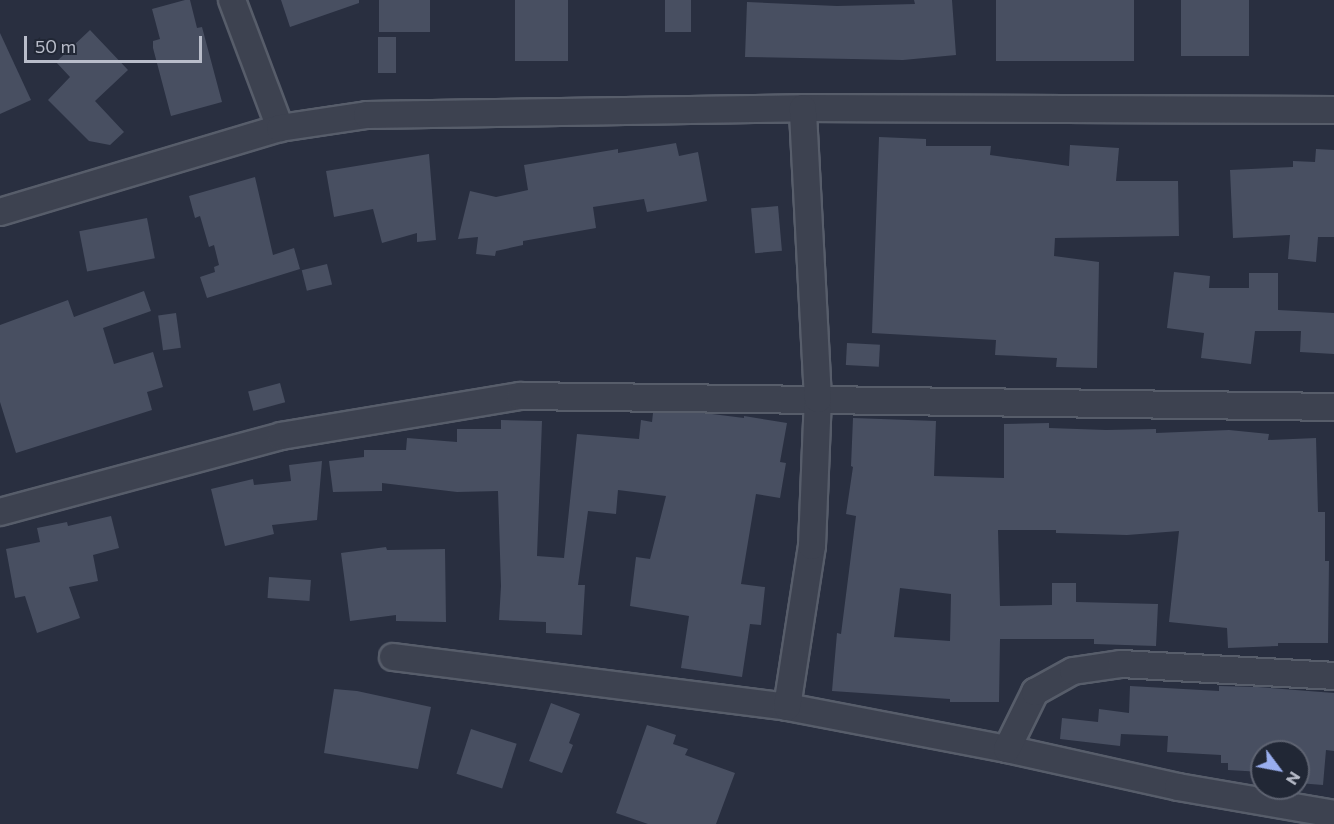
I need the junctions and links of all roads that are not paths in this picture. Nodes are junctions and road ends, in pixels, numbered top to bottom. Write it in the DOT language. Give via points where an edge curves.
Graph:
graph roads {
  1 [pos="232,0"];
  2 [pos="803,108"];
  3 [pos="1334,110"];
  4 [pos="280,128"];
  5 [pos="0,212"];
  6 [pos="818,399"];
  7 [pos="1334,407"];
  8 [pos="0,512"];
  9 [pos="393,657"];
  10 [pos="1334,676"];
  11 [pos="787,707"];
  12 [pos="1007,749"];
  13 [pos="1334,814"];
  1 -- 4 [label="street"];
  2 -- 3 [label="street"];
  2 -- 4 [label="street" via="367,115"];
  2 -- 6 [label="street"];
  4 -- 5 [label="street"];
  6 -- 7 [label="street"];
  6 -- 8 [label="street" via="520,396 281,436"];
  6 -- 11 [label="street" via="812,546"];
  9 -- 11 [label="street"];
  10 -- 12 [label="street" via="1121,664 1073,671 1035,692"];
  11 -- 12 [label="street"];
  12 -- 13 [label="street" via="1178,787"];
}
